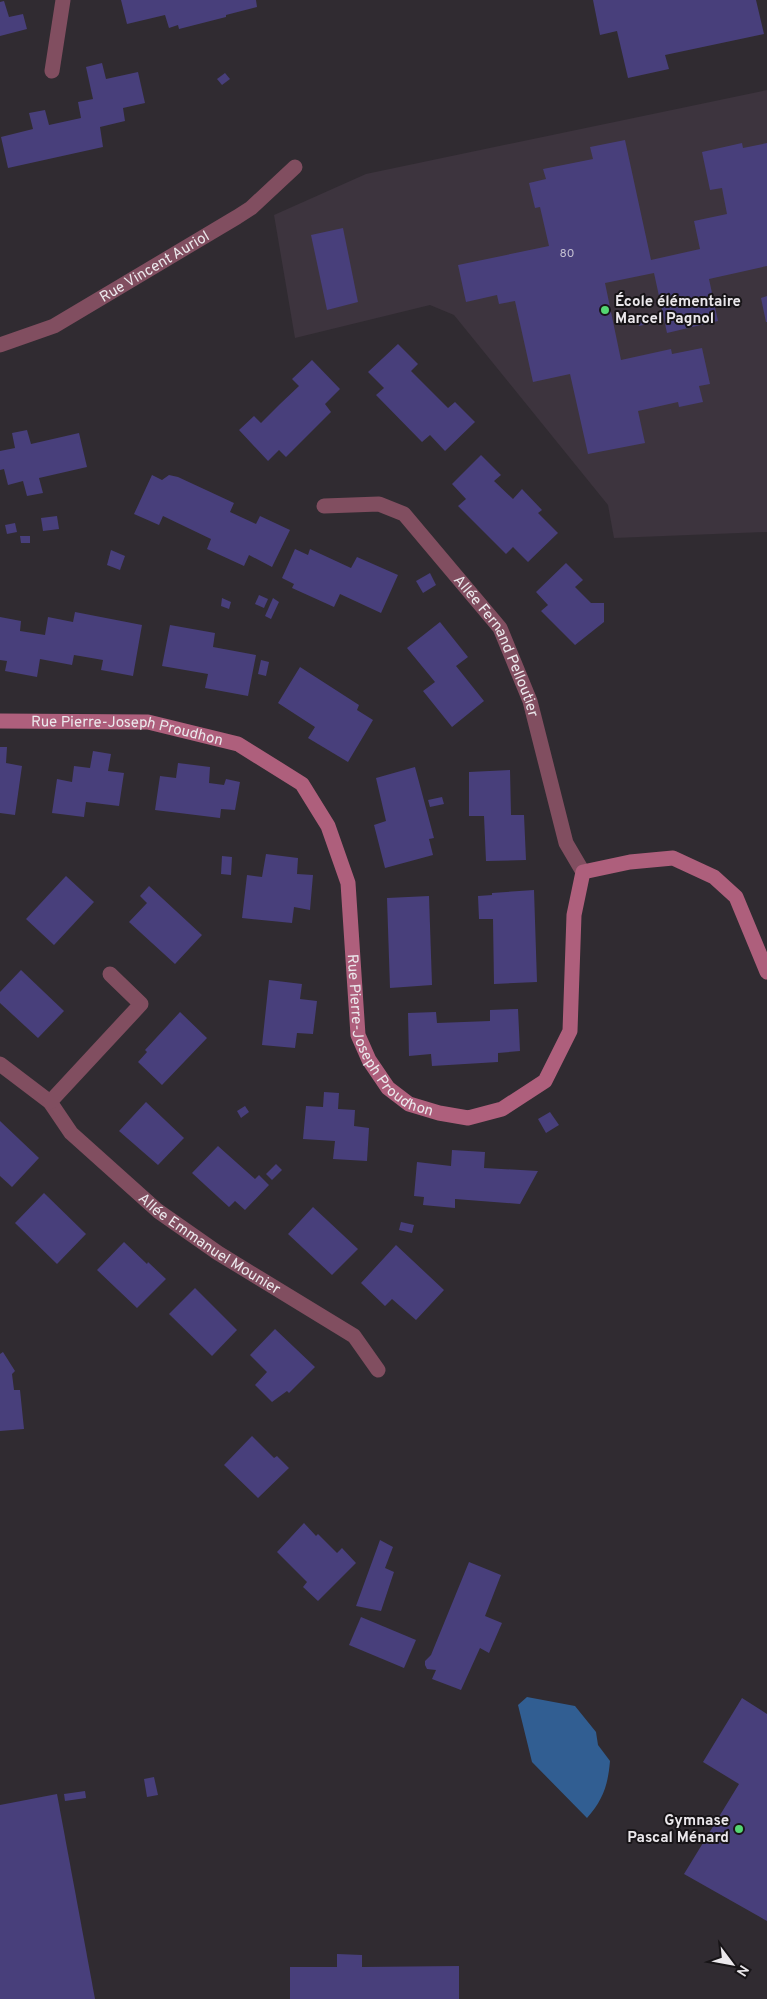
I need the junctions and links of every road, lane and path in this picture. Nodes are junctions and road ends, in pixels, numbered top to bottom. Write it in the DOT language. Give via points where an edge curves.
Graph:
graph roads {
  1 [pos="63,0"];
  2 [pos="52,71"];
  3 [pos="295,167"];
  4 [pos="0,345"];
  5 [pos="324,506"];
  6 [pos="0,721"];
  7 [pos="583,872"];
  8 [pos="767,972"];
  9 [pos="110,974"];
  10 [pos="0,1064"];
  11 [pos="50,1102"];
  12 [pos="378,1370"];
  1 -- 2 [label="street"];
  3 -- 4 [label="street, Rue Vincent Auriol" via="252,208 187,248 54,326"];
  5 -- 7 [label="street, Allée Fernand Pelloutier" via="379,504 404,514 500,628 530,702 566,843"];
  6 -- 7 [label="street, Rue Pierre-Joseph Proudhon" via="148,722 238,744 302,784 328,826 348,883 358,1035 369,1060 388,1088 409,1104 439,1113 468,1118 502,1110 545,1081 570,1031 574,915"];
  7 -- 8 [label="street" via="630,862 673,858 714,877 736,897"];
  9 -- 11 [label="street" via="142,1004"];
  10 -- 11 [label="street, Allée Emmanuel Mounier"];
  11 -- 12 [label="street, Allée Emmanuel Mounier" via="71,1133 158,1212 218,1253 354,1336"];
}
